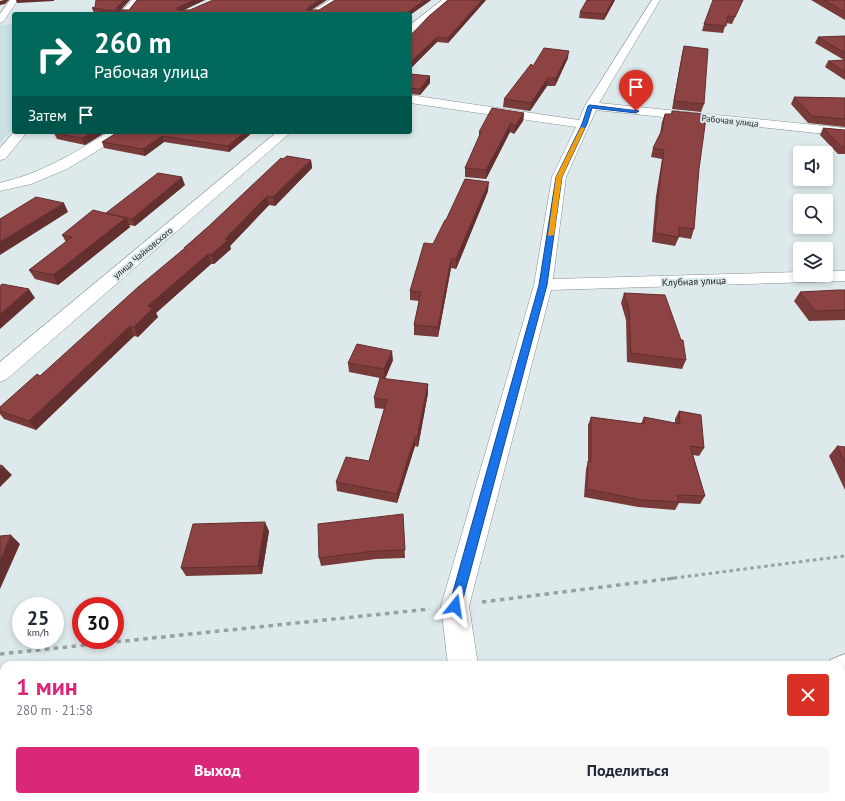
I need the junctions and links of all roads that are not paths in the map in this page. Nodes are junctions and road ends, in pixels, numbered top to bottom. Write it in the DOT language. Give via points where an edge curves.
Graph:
graph roads {
  1 [pos="14,0"];
  2 [pos="137,0"];
  3 [pos="336,0"];
  4 [pos="447,0"];
  5 [pos="656,0"];
  6 [pos="126,12"];
  7 [pos="316,12"];
  8 [pos="2,22"];
  9 [pos="412,28"];
  10 [pos="412,99"];
  11 [pos="590,106"];
  12 [pos="584,124"];
  13 [pos="845,132"];
  14 [pos="19,134"];
  15 [pos="115,134"];
  16 [pos="283,134"];
  17 [pos="0,156"];
  18 [pos="0,187"];
  19 [pos="845,276"];
  20 [pos="543,285"];
  21 [pos="0,374"];
  22 [pos="462,661"];
  1 -- 8 [label="street"];
  2 -- 6 [label="street"];
  3 -- 7 [label="street"];
  4 -- 9 [label="street"];
  5 -- 11 [label="street"];
  10 -- 12 [label="street"];
  11 -- 12 [label="street"];
  11 -- 13 [label="street, Рабочая улица"];
  12 -- 20 [label="street" via="559,177"];
  14 -- 17 [label="street"];
  15 -- 18 [label="street" via="62,166 26,181"];
  16 -- 21 [label="street, улица Чайковского"];
  19 -- 20 [label="street, Клубная улица"];
  20 -- 22 [label="street" via="455,606"];
}
